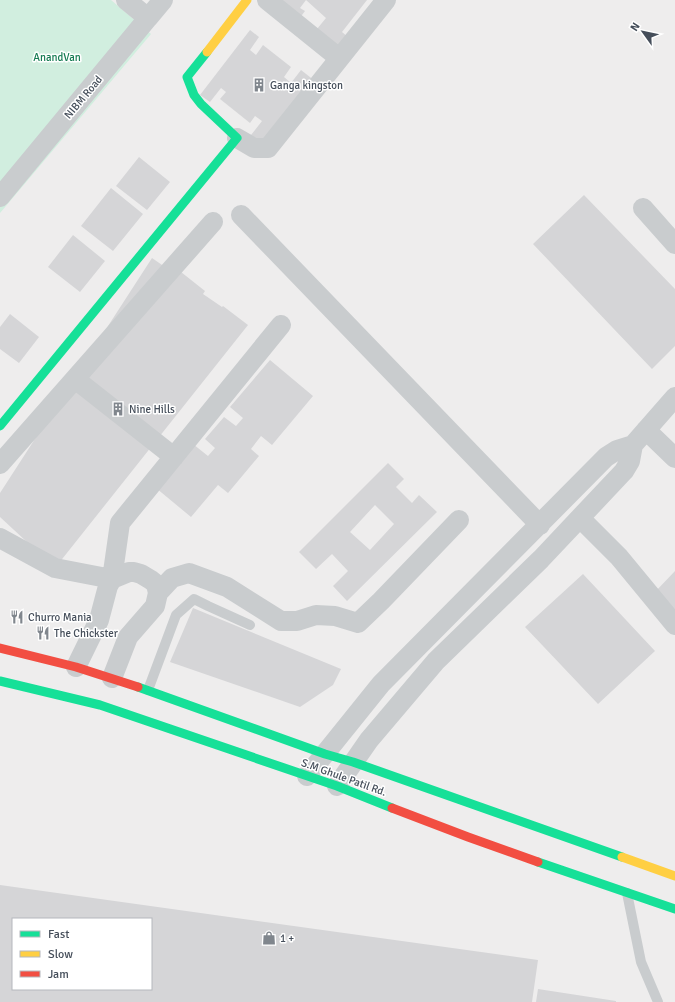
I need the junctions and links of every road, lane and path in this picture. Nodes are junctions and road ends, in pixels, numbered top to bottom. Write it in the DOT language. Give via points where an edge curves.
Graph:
graph roads {
  1 [pos="126,0"];
  2 [pos="164,0"];
  3 [pos="247,0"];
  4 [pos="267,0"];
  5 [pos="386,0"];
  6 [pos="148,18"];
  7 [pos="339,58"];
  8 [pos="237,138"];
  9 [pos="0,197"];
  10 [pos="643,208"];
  11 [pos="241,215"];
  12 [pos="214,222"];
  13 [pos="675,244"];
  14 [pos="281,325"];
  15 [pos="75,379"];
  16 [pos="675,396"];
  17 [pos="0,426"];
  18 [pos="646,430"];
  19 [pos="633,445"];
  20 [pos="174,457"];
  21 [pos="675,458"];
  22 [pos="0,464"];
  23 [pos="580,518"];
  24 [pos="459,520"];
  25 [pos="540,524"];
  26 [pos="0,538"];
  27 [pos="112,579"];
  28 [pos="158,593"];
  29 [pos="250,625"];
  30 [pos="675,625"];
  31 [pos="0,648"];
  32 [pos="76,667"];
  33 [pos="112,678"];
  34 [pos="0,681"];
  35 [pos="148,690"];
  36 [pos="325,754"];
  37 [pos="353,762"];
  38 [pos="307,776"];
  39 [pos="337,786"];
  40 [pos="675,876"];
  41 [pos="627,894"];
  42 [pos="675,909"];
  43 [pos="658,1002"];
  1 -- 6 [label="street"];
  2 -- 6 [label="street, NIBM Road"];
  3 -- 8 [label="street" via="188,77 194,95 201,104"];
  4 -- 7 [label="street"];
  5 -- 7 [label="street"];
  6 -- 9 [label="street, NIBM Road"];
  7 -- 8 [label="street" via="268,148 254,148"];
  8 -- 17 [label="street"];
  10 -- 13 [label="street"];
  11 -- 25 [label="street"];
  12 -- 15 [label="street"];
  14 -- 20 [label="street"];
  15 -- 20 [label="street"];
  15 -- 22 [label="street"];
  16 -- 18 [label="street"];
  18 -- 19 [label="street"];
  18 -- 21 [label="street"];
  19 -- 23 [label="street" via="630,461 624,471"];
  19 -- 25 [label="street" via="606,457"];
  20 -- 27 [label="street" via="120,523"];
  23 -- 30 [label="street" via="619,557"];
  23 -- 37 [label="street" via="436,661"];
  24 -- 28 [label="street" via="358,623 335,616 316,615 297,621 281,621 227,587 189,572 172,578"];
  25 -- 36 [label="street" via="381,684"];
  26 -- 27 [label="street" via="55,568"];
  27 -- 28 [label="street" via="129,572 141,574 156,584"];
  27 -- 32 [label="street" via="99,620"];
  28 -- 33 [label="street" via="155,606 128,637"];
  29 -- 35 [label="lane" via="194,598 176,615"];
  31 -- 32 [label="street, S.M Ghule Patil Rd."];
  32 -- 33 [label="street, S.M Ghule Patil Rd."];
  33 -- 35 [label="street, S.M Ghule Patil Rd."];
  34 -- 38 [label="street, S.M Ghule Patil Rd." via="100,705"];
  35 -- 36 [label="street, S.M Ghule Patil Rd."];
  36 -- 37 [label="street, S.M Ghule Patil Rd."];
  36 -- 38 [label="street"];
  37 -- 39 [label="street"];
  37 -- 40 [label="street, S.M Ghule Patil Rd."];
  38 -- 39 [label="street, S.M Ghule Patil Rd."];
  39 -- 41 [label="street, S.M Ghule Patil Rd." via="468,837"];
  41 -- 42 [label="street, S.M Ghule Patil Rd."];
  41 -- 43 [label="lane" via="641,962"];
}
